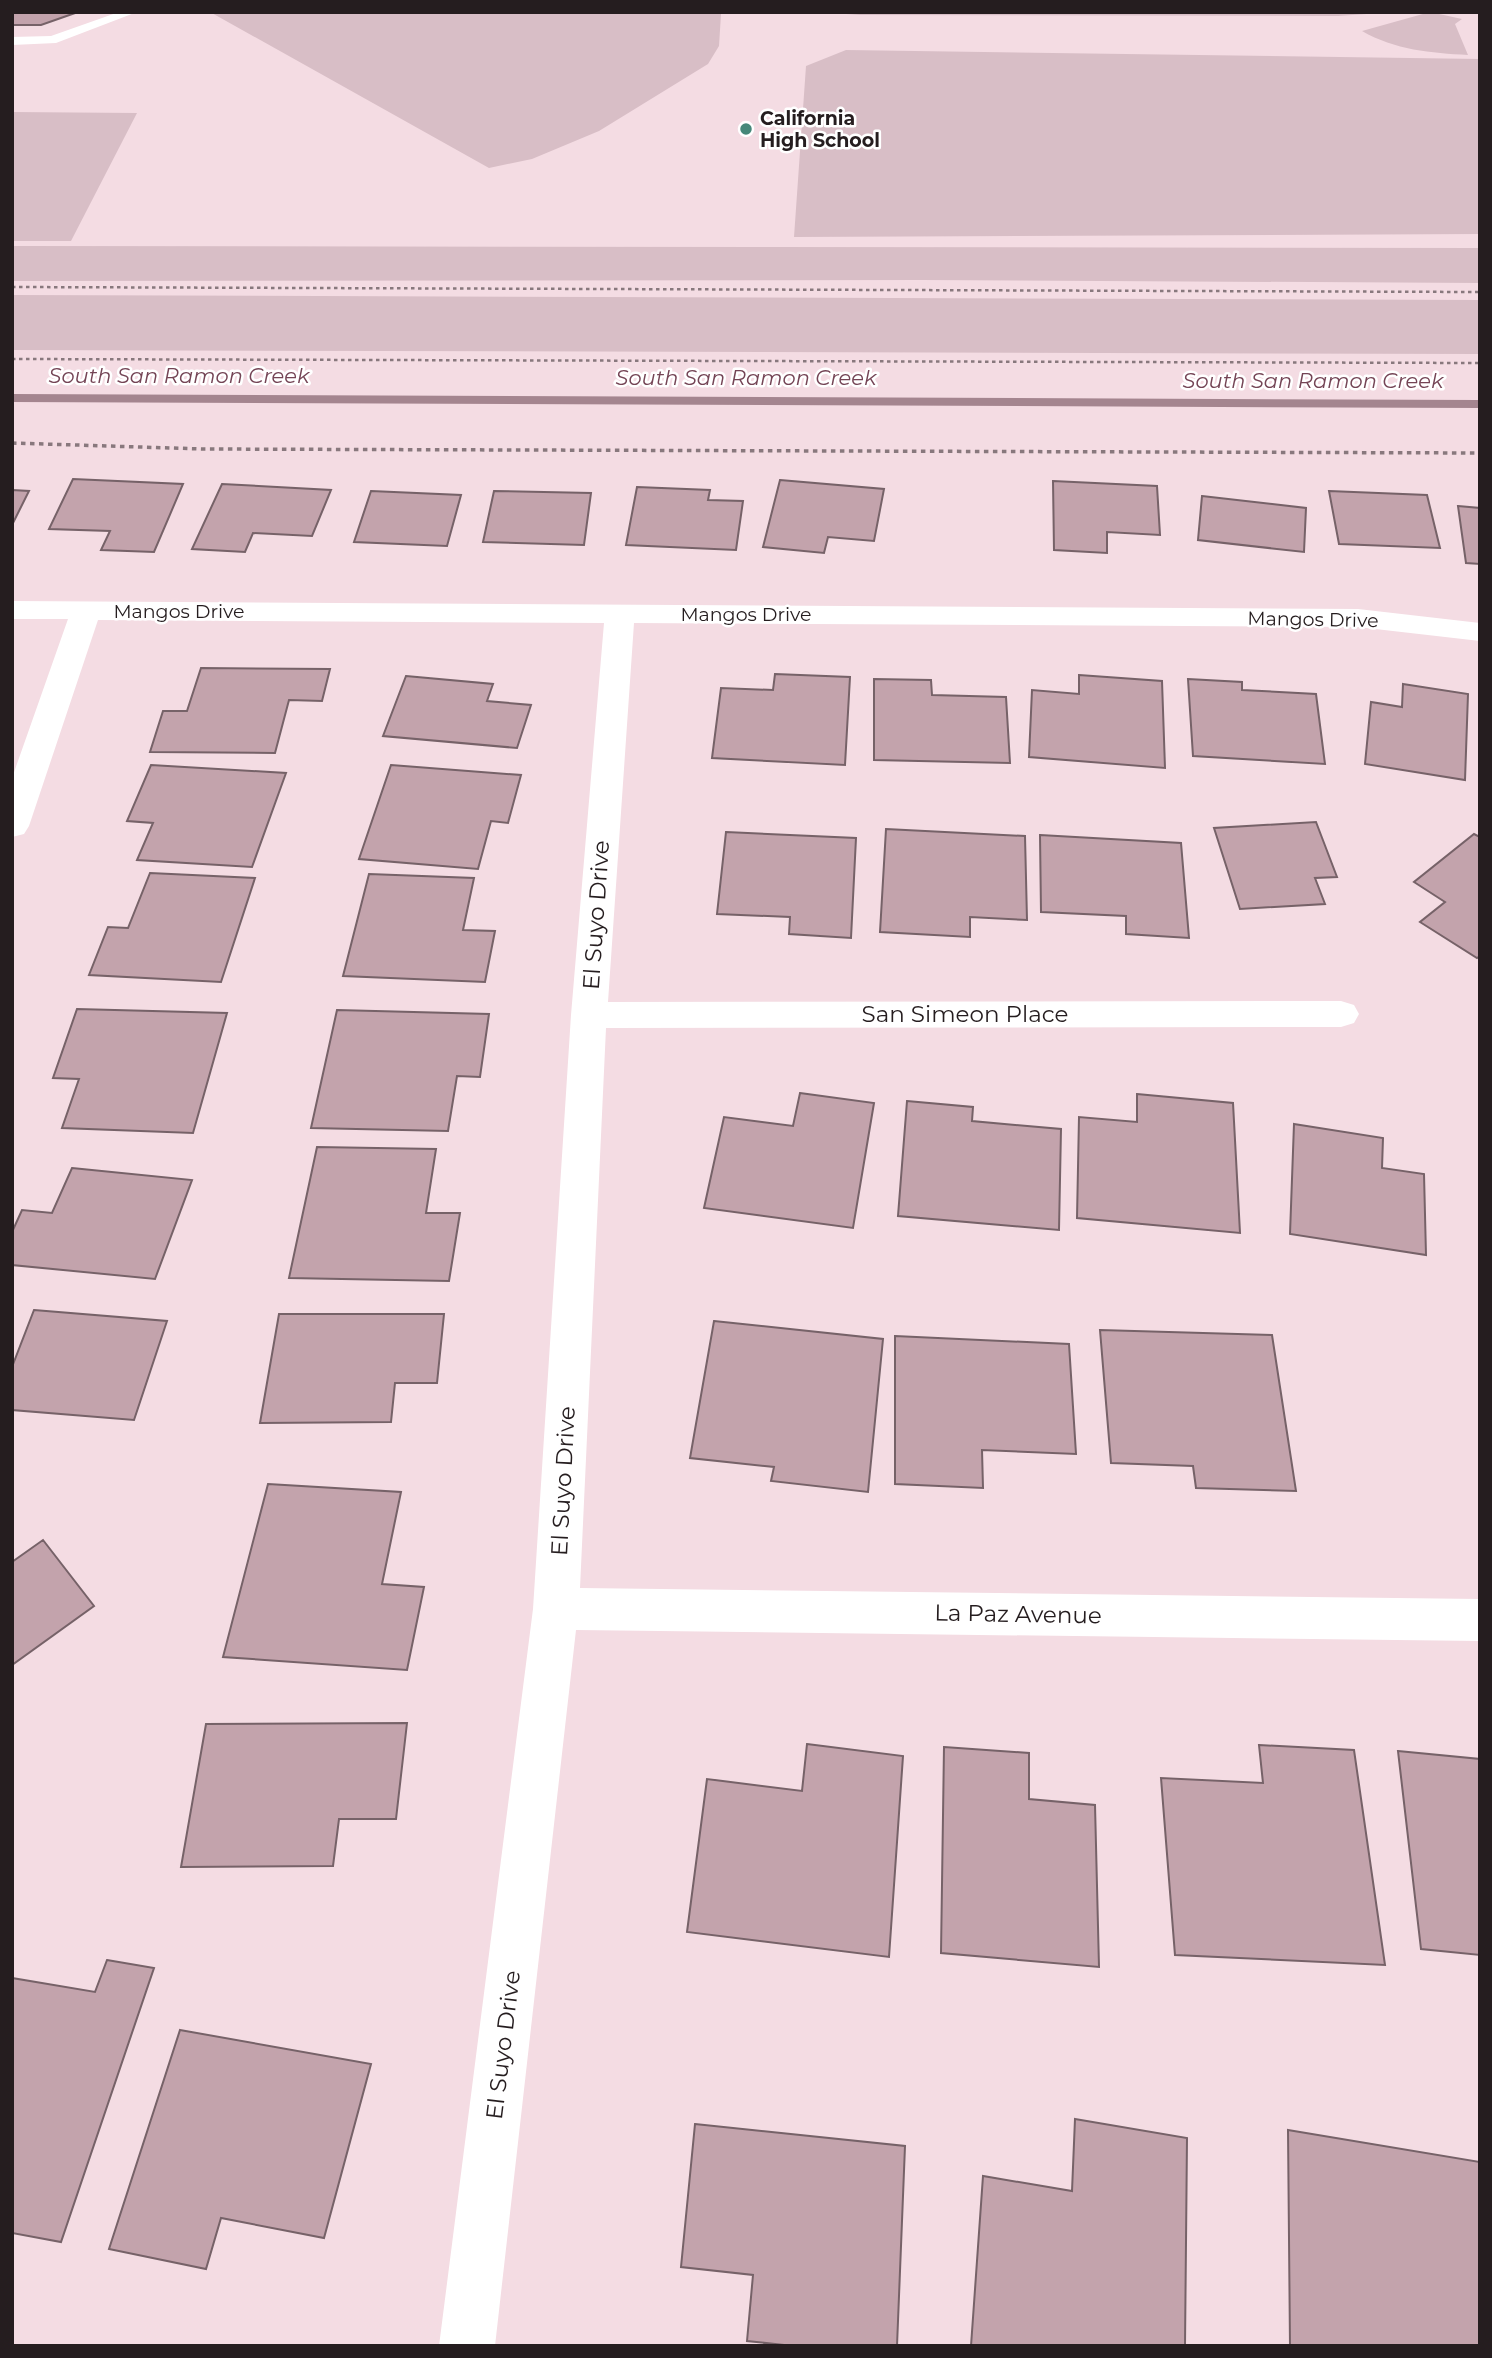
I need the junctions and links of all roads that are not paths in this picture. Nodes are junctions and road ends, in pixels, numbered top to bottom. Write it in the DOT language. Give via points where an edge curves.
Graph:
graph roads {
  1 [pos="131,12"];
  2 [pos="12,41"];
  3 [pos="12,610"];
  4 [pos="86,610"];
  5 [pos="620,613"];
  6 [pos="1480,632"];
  7 [pos="12,826"];
  8 [pos="589,1014"];
  9 [pos="1341,1014"];
  10 [pos="556,1609"];
  11 [pos="1480,1620"];
  12 [pos="467,2346"];
  1 -- 2 [label="lane" via="52,40"];
  3 -- 4 [label="street, Mangos Drive"];
  4 -- 5 [label="street, Mangos Drive"];
  4 -- 7 [label="street"];
  5 -- 6 [label="street, Mangos Drive" via="1358,618"];
  5 -- 8 [label="street, El Suyo Drive"];
  8 -- 9 [label="street, San Simeon Place"];
  8 -- 10 [label="street, El Suyo Drive"];
  10 -- 11 [label="street, La Paz Avenue"];
  10 -- 12 [label="street, El Suyo Drive"];
}
